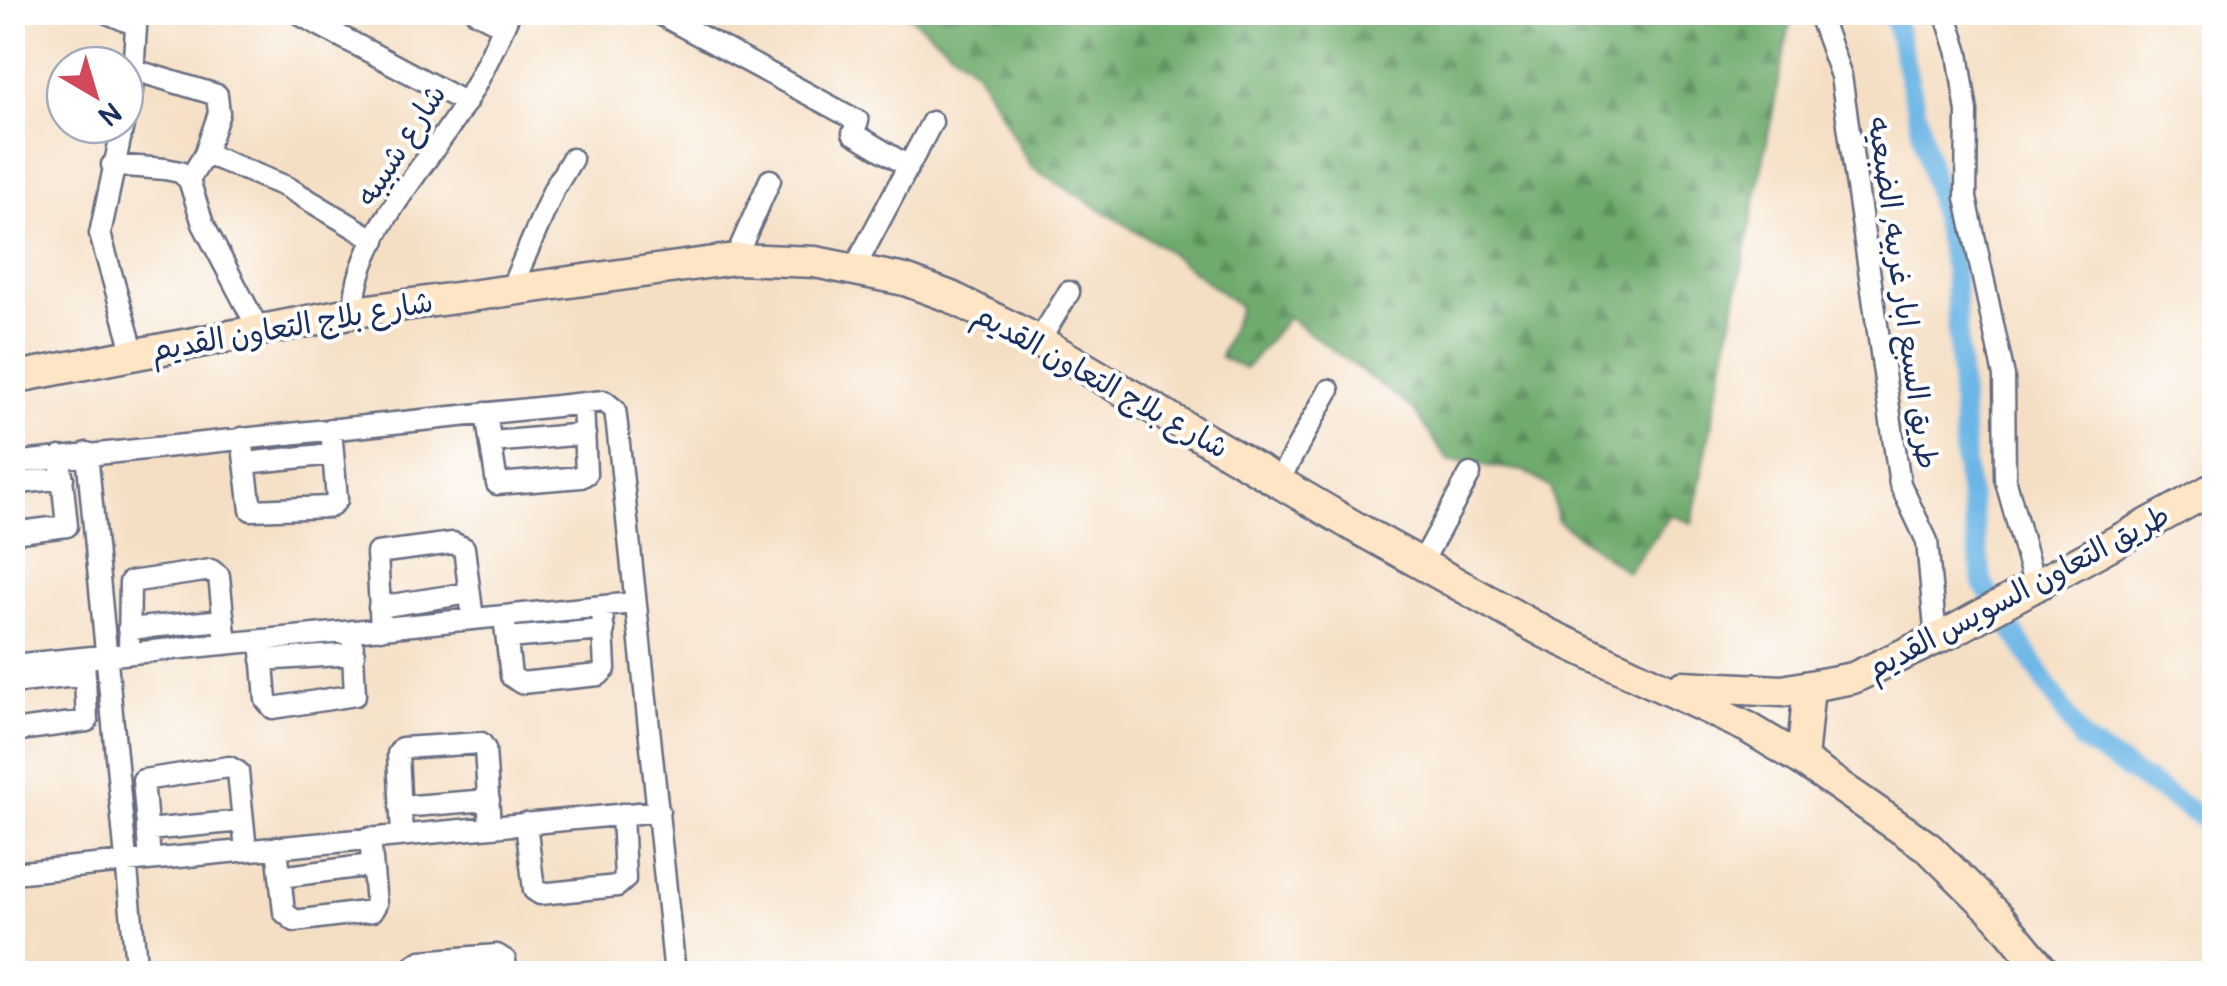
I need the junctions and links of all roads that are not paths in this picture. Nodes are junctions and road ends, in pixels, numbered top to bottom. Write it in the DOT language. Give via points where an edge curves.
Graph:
graph roads {
  1 [pos="104,12"];
  2 [pos="306,12"];
  3 [pos="476,12"];
  4 [pos="656,12"];
  5 [pos="1818,12"];
  6 [pos="1945,12"];
  7 [pos="136,19"];
  8 [pos="507,19"];
  9 [pos="135,45"];
  10 [pos="145,73"];
  11 [pos="466,103"];
  12 [pos="932,122"];
  13 [pos="118,145"];
  14 [pos="205,154"];
  15 [pos="572,159"];
  16 [pos="112,165"];
  17 [pos="908,166"];
  18 [pos="190,180"];
  19 [pos="770,180"];
  20 [pos="375,240"];
  21 [pos="735,259"];
  22 [pos="854,268"];
  23 [pos="512,288"];
  24 [pos="1069,292"];
  25 [pos="354,312"];
  26 [pos="258,330"];
  27 [pos="1039,341"];
  28 [pos="134,354"];
  29 [pos="12,378"];
  30 [pos="1328,390"];
  31 [pos="583,404"];
  32 [pos="486,413"];
  33 [pos="330,429"];
  34 [pos="584,434"];
  35 [pos="242,438"];
  36 [pos="490,442"];
  37 [pos="87,454"];
  38 [pos="333,454"];
  39 [pos="12,463"];
  40 [pos="245,463"];
  41 [pos="62,467"];
  42 [pos="1470,474"];
  43 [pos="1278,482"];
  44 [pos="12,484"];
  45 [pos="2214,488"];
  46 [pos="12,533"];
  47 [pos="1421,564"];
  48 [pos="2034,588"];
  49 [pos="469,593"];
  50 [pos="634,604"];
  51 [pos="602,606"];
  52 [pos="379,607"];
  53 [pos="224,620"];
  54 [pos="473,620"];
  55 [pos="506,627"];
  56 [pos="381,628"];
  57 [pos="128,629"];
  58 [pos="604,630"];
  59 [pos="352,631"];
  60 [pos="1944,636"];
  61 [pos="226,644"];
  62 [pos="262,650"];
  63 [pos="130,653"];
  64 [pos="354,654"];
  65 [pos="106,656"];
  66 [pos="12,665"];
  67 [pos="84,667"];
  68 [pos="1640,675"];
  69 [pos="12,683"];
  70 [pos="1809,687"];
  71 [pos="12,731"];
  72 [pos="1802,760"];
  73 [pos="488,800"];
  74 [pos="400,807"];
  75 [pos="659,811"];
  76 [pos="622,814"];
  77 [pos="242,821"];
  78 [pos="526,824"];
  79 [pos="490,827"];
  80 [pos="147,830"];
  81 [pos="402,835"];
  82 [pos="370,838"];
  83 [pos="277,847"];
  84 [pos="246,850"];
  85 [pos="150,860"];
  86 [pos="124,862"];
  87 [pos="372,864"];
  88 [pos="12,873"];
  89 [pos="280,877"];
  90 [pos="136,974"];
  91 [pos="415,974"];
  92 [pos="507,974"];
  93 [pos="675,974"];
  94 [pos="2046,974"];
  1 -- 7 [label="street"];
  2 -- 11 [label="street" via="304,17"];
  3 -- 8 [label="street"];
  4 -- 17 [label="street" via="858,121 853,132"];
  5 -- 60 [label="street, طريق السبع ابار غربيه, الضبعيه" via="1841,76 1900,484 1927,542"];
  6 -- 48 [label="street" via="1967,112 1966,198 2004,376 2005,478"];
  7 -- 9 [label="street"];
  8 -- 11 [label="street, شارع شبيبه"];
  10 -- 14 [label="street" via="218,95"];
  11 -- 20 [label="street, شارع شبيبه"];
  12 -- 17 [label="street"];
  13 -- 16 [label="street"];
  14 -- 18 [label="street"];
  14 -- 20 [label="street" via="287,187"];
  15 -- 23 [label="street"];
  16 -- 18 [label="street" via="180,172"];
  16 -- 28 [label="street" via="100,234"];
  17 -- 22 [label="street"];
  18 -- 26 [label="street" via="203,224"];
  19 -- 21 [label="street"];
  20 -- 25 [label="street, شارع شبيبه" via="357,274"];
  21 -- 22 [label="street, شارع بلاج التعاون القديم"];
  21 -- 23 [label="street, شارع بلاج التعاون القديم"];
  22 -- 27 [label="street, شارع بلاج التعاون القديم" via="950,297"];
  23 -- 25 [label="street, شارع بلاج التعاون القديم"];
  24 -- 27 [label="street"];
  25 -- 26 [label="street, شارع بلاج التعاون القديم"];
  26 -- 28 [label="street, شارع بلاج التعاون القديم"];
  27 -- 43 [label="street, شارع بلاج التعاون القديم"];
  28 -- 29 [label="street, شارع بلاج التعاون القديم"];
  30 -- 43 [label="street"];
  31 -- 32 [label="street"];
  31 -- 34 [label="street"];
  31 -- 50 [label="street" via="604,401 615,410"];
  32 -- 33 [label="street"];
  32 -- 36 [label="street"];
  33 -- 35 [label="street"];
  33 -- 38 [label="street"];
  34 -- 36 [label="street"];
  34 -- 36 [label="street" via="585,476 500,485"];
  35 -- 37 [label="street"];
  35 -- 40 [label="street"];
  37 -- 41 [label="street"];
  37 -- 65 [label="street"];
  38 -- 40 [label="street"];
  38 -- 40 [label="street" via="337,500 330,507 251,510"];
  39 -- 41 [label="street"];
  41 -- 44 [label="street"];
  41 -- 46 [label="street" via="67,526"];
  42 -- 47 [label="street"];
  43 -- 47 [label="street, شارع بلاج التعاون القديم"];
  45 -- 48 [label="street, طريق التعاون السويس القديم"];
  47 -- 68 [label="street, شارع بلاج التعاون القديم" via="1546,633"];
  48 -- 60 [label="street, طريق التعاون السويس القديم"];
  49 -- 52 [label="street"];
  49 -- 52 [label="street" via="459,544 380,551"];
  49 -- 54 [label="street"];
  50 -- 51 [label="street"];
  50 -- 75 [label="street"];
  51 -- 55 [label="street"];
  51 -- 58 [label="street"];
  52 -- 56 [label="street"];
  53 -- 57 [label="street"];
  53 -- 57 [label="street" via="219,576 211,570 130,582"];
  53 -- 61 [label="street"];
  54 -- 55 [label="street"];
  54 -- 56 [label="street"];
  55 -- 58 [label="street"];
  55 -- 58 [label="street" via="511,676 521,683 599,674 606,661"];
  56 -- 59 [label="street"];
  57 -- 63 [label="street"];
  59 -- 62 [label="street"];
  59 -- 64 [label="street"];
  60 -- 70 [label="street, طريق التعاون السويس القديم" via="1854,678"];
  61 -- 62 [label="street"];
  61 -- 63 [label="street"];
  62 -- 64 [label="street"];
  62 -- 64 [label="street" via="266,700 273,708 355,695"];
  63 -- 65 [label="street"];
  65 -- 67 [label="street"];
  65 -- 86 [label="street"];
  66 -- 67 [label="street"];
  67 -- 69 [label="street"];
  67 -- 71 [label="street" via="88,722"];
  68 -- 70 [label="street, طريق التعاون السويس القديم" via="1711,690"];
  68 -- 72 [label="street, شارع بلاج التعاون القديم"];
  70 -- 72 [label="street"];
  72 -- 94 [label="street, شارع بلاج التعاون القديم" via="1929,848"];
  73 -- 74 [label="street"];
  73 -- 74 [label="street" via="485,749 477,741 399,750"];
  73 -- 79 [label="street"];
  74 -- 81 [label="street"];
  75 -- 76 [label="street"];
  75 -- 93 [label="street"];
  76 -- 78 [label="street"];
  76 -- 78 [label="street" via="625,879 617,886 534,890"];
  77 -- 80 [label="street"];
  77 -- 80 [label="street" via="238,772 229,768 148,776 142,786"];
  77 -- 84 [label="street"];
  78 -- 79 [label="street"];
  79 -- 81 [label="street"];
  80 -- 85 [label="street"];
  81 -- 82 [label="street"];
  82 -- 83 [label="street"];
  82 -- 87 [label="street"];
  83 -- 84 [label="street"];
  83 -- 89 [label="street"];
  84 -- 85 [label="street"];
  85 -- 86 [label="street"];
  86 -- 88 [label="street"];
  86 -- 90 [label="street"];
  87 -- 89 [label="street"];
  87 -- 89 [label="street" via="376,904 364,913 288,919"];
  91 -- 92 [label="street" via="421,961 497,955"];
}
